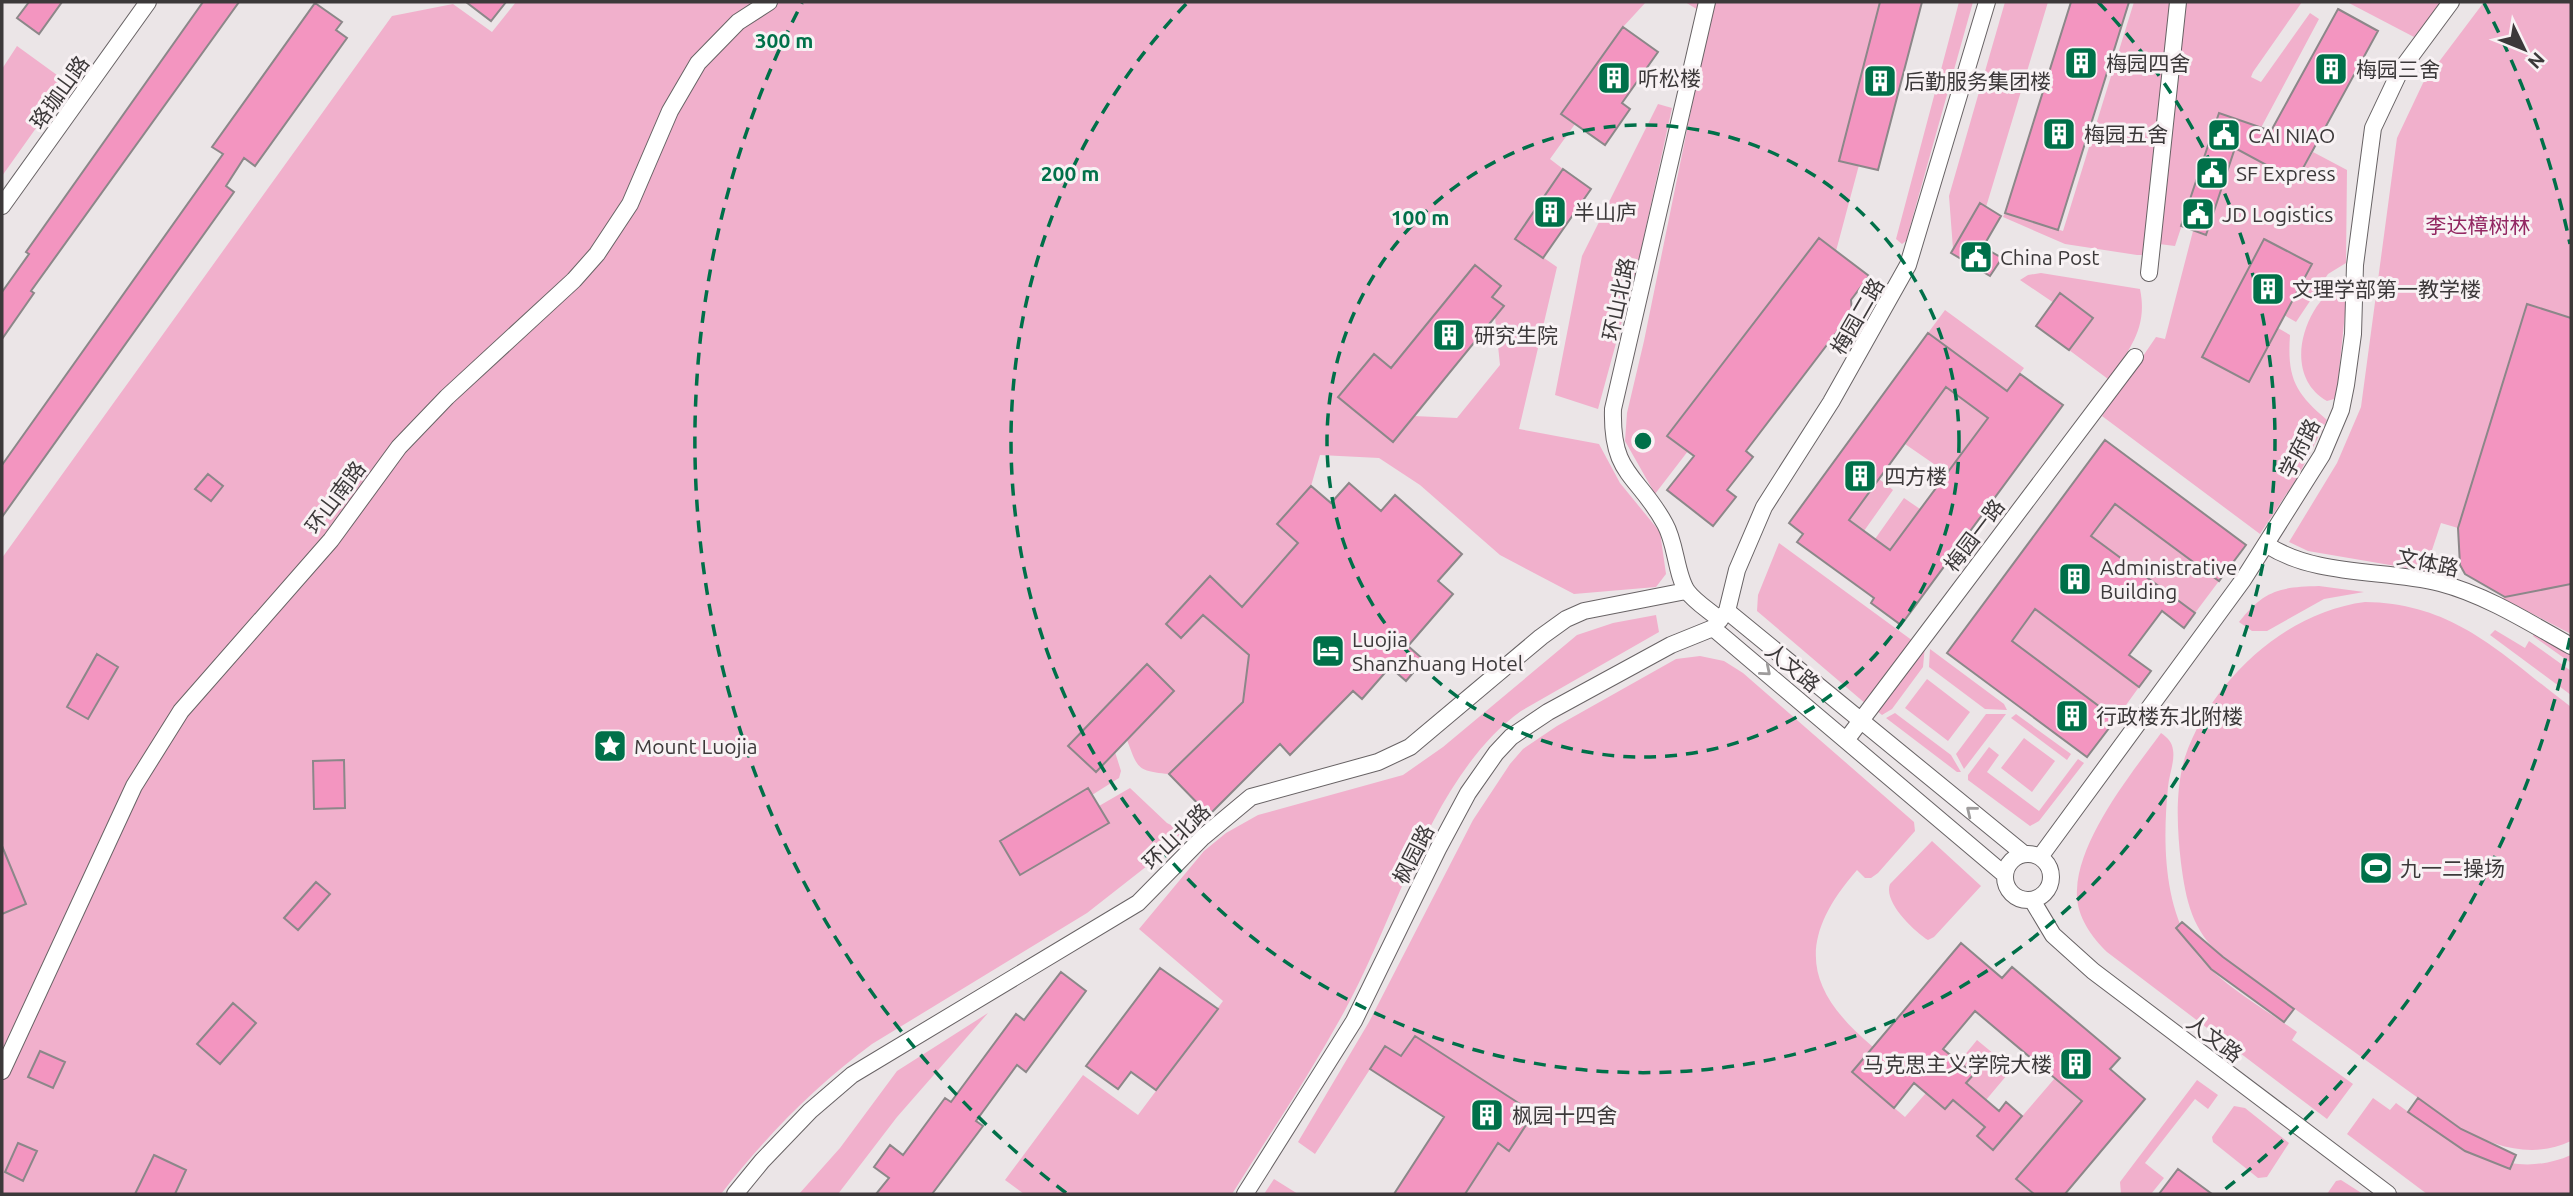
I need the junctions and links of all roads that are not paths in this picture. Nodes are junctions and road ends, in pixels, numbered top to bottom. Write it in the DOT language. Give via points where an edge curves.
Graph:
graph roads {
  1 [pos="148,2"];
  2 [pos="769,2"];
  3 [pos="1707,2"];
  4 [pos="1987,2"];
  5 [pos="2178,2"];
  6 [pos="2451,2"];
  7 [pos="2,206"];
  8 [pos="2149,273"];
  9 [pos="2135,357"];
  10 [pos="2267,545"];
  11 [pos="1686,590"];
  12 [pos="1720,620"];
  13 [pos="2571,646"];
  14 [pos="1861,720"];
  15 [pos="1846,739"];
  16 [pos="2032,855"];
  17 [pos="2005,874"];
  18 [pos="2032,900"];
  19 [pos="2,1071"];
  20 [pos="735,1194"];
  21 [pos="1245,1194"];
  22 [pos="2388,1194"];
  1 -- 7 [label="street, 珞珈山路"];
  2 -- 19 [label="street, 环山南路" via="737,22 698,63 670,111 630,204 597,254 399,447 331,540 181,711 134,786"];
  3 -- 11 [label="street, 环山北路" via="1614,409 1612,435 1623,468 1671,535"];
  4 -- 12 [label="street, 梅园二路" via="1904,275 1764,507"];
  5 -- 8 [label="street"];
  6 -- 10 [label="street, 学府路" via="2400,71 2373,128 2344,399 2322,454"];
  9 -- 14 [label="street, 梅园一路"];
  10 -- 13 [label="street, 文体路" via="2302,562 2455,588"];
  10 -- 16 [label="street, 学府路"];
  11 -- 12 [label="street"];
  11 -- 20 [label="street, 环山北路" via="1584,611 1566,619 1410,747 1378,762 1273,788 1240,804 1138,903 852,1075 810,1111"];
  12 -- 14 [label="street"];
  12 -- 15 [label="street, 人文路, one-way"];
  12 -- 21 [label="street, 枫园路" via="1548,712 1496,753 1438,849 1354,1021"];
  14 -- 15 [label="street, 梅园一路"];
  16 -- 14 [label="street, one-way"];
  15 -- 17 [label="street, 人文路"];
  16 -- 17 [label="street" via="2011,861"];
  16 -- 18 [label="street" via="2050,869 2050,885"];
  17 -- 18 [label="street" via="2012,895"];
  18 -- 22 [label="street, 人文路" via="2053,935 2093,971"];
}
